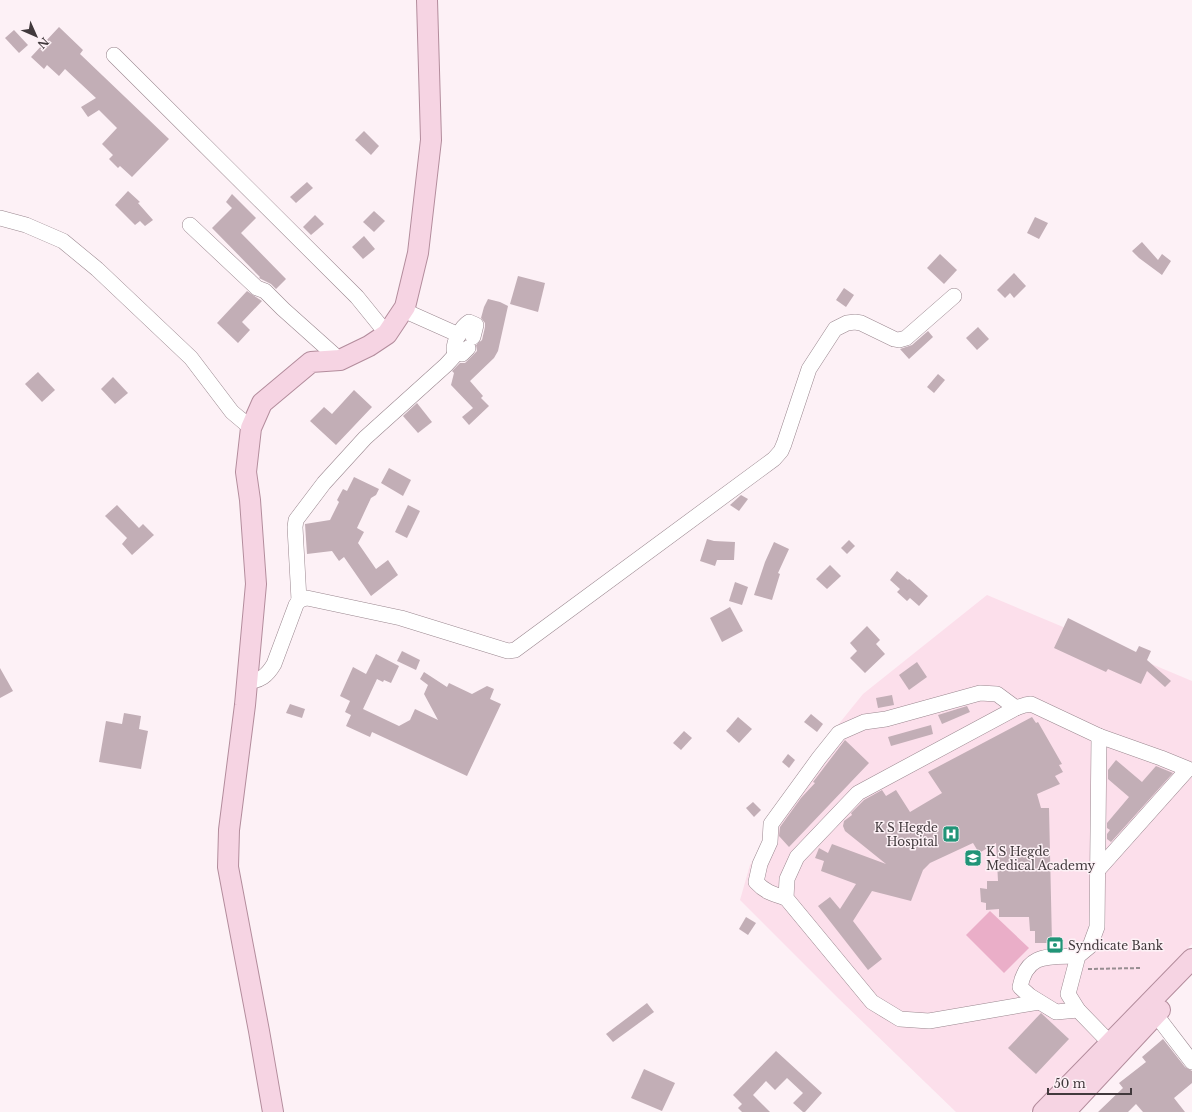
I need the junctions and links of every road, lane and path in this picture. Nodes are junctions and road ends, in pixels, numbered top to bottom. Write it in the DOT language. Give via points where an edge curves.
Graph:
graph roads {
  1 [pos="427,0"];
  2 [pos="114,56"];
  3 [pos="0,218"];
  4 [pos="190,224"];
  5 [pos="954,296"];
  6 [pos="403,310"];
  7 [pos="388,334"];
  8 [pos="340,360"];
  9 [pos="251,428"];
  10 [pos="299,600"];
  11 [pos="247,682"];
  12 [pos="1016,708"];
  13 [pos="1099,736"];
  14 [pos="1190,765"];
  15 [pos="1097,871"];
  16 [pos="786,898"];
  17 [pos="1192,959"];
  18 [pos="1076,962"];
  19 [pos="1142,968"];
  20 [pos="1192,977"];
  21 [pos="1169,992"];
  22 [pos="1039,1002"];
  23 [pos="1078,1010"];
  24 [pos="1156,1015"];
  25 [pos="1110,1043"];
  26 [pos="1192,1062"];
  27 [pos="273,1112"];
  28 [pos="1043,1112"];
  29 [pos="1065,1112"];
  1 -- 6 [label="main road" via="431,140 418,253"];
  2 -- 7 [label="street" via="357,297"];
  3 -- 9 [label="street" via="26,225 63,241 97,269 191,358 232,412"];
  4 -- 8 [label="street" via="257,288 265,291"];
  5 -- 10 [label="street" via="906,338 899,340 861,323 847,323 835,329 805,376 784,444 774,459 515,650 508,651 401,618 307,598"];
  6 -- 7 [label="main road"];
  6 -- 10 [label="street" via="464,343 446,365 365,438 324,483 296,520"];
  7 -- 8 [label="main road"];
  8 -- 9 [label="main road" via="311,362 262,403"];
  9 -- 11 [label="main road" via="246,472 256,584"];
  10 -- 11 [label="street" via="269,672 259,680"];
  11 -- 27 [label="main road" via="229,830 228,867"];
  12 -- 13 [label="street" via="1031,704"];
  12 -- 16 [label="street" via="858,793 797,856 787,879"];
  12 -- 16 [label="street" via="997,694 980,693 886,719 864,722 839,733 771,824 770,842 760,864 756,882 763,890"];
  13 -- 14 [label="street" via="1161,758"];
  13 -- 15 [label="street"];
  14 -- 15 [label="street"];
  15 -- 18 [label="street" via="1097,927 1090,946"];
  16 -- 22 [label="street" via="872,1002 900,1019 929,1021"];
  17 -- 21 [label="main road"];
  18 -- 19 [label="path"];
  18 -- 22 [label="street" via="1040,957 1033,962 1022,976 1020,987"];
  18 -- 23 [label="street" via="1068,994"];
  20 -- 21 [label="main road"];
  21 -- 24 [label="main road"];
  21 -- 25 [label="main road"];
  22 -- 23 [label="street" via="1056,1012"];
  23 -- 25 [label="street"];
  24 -- 26 [label="street"];
  24 -- 29 [label="main road"];
  25 -- 28 [label="main road"];
}
